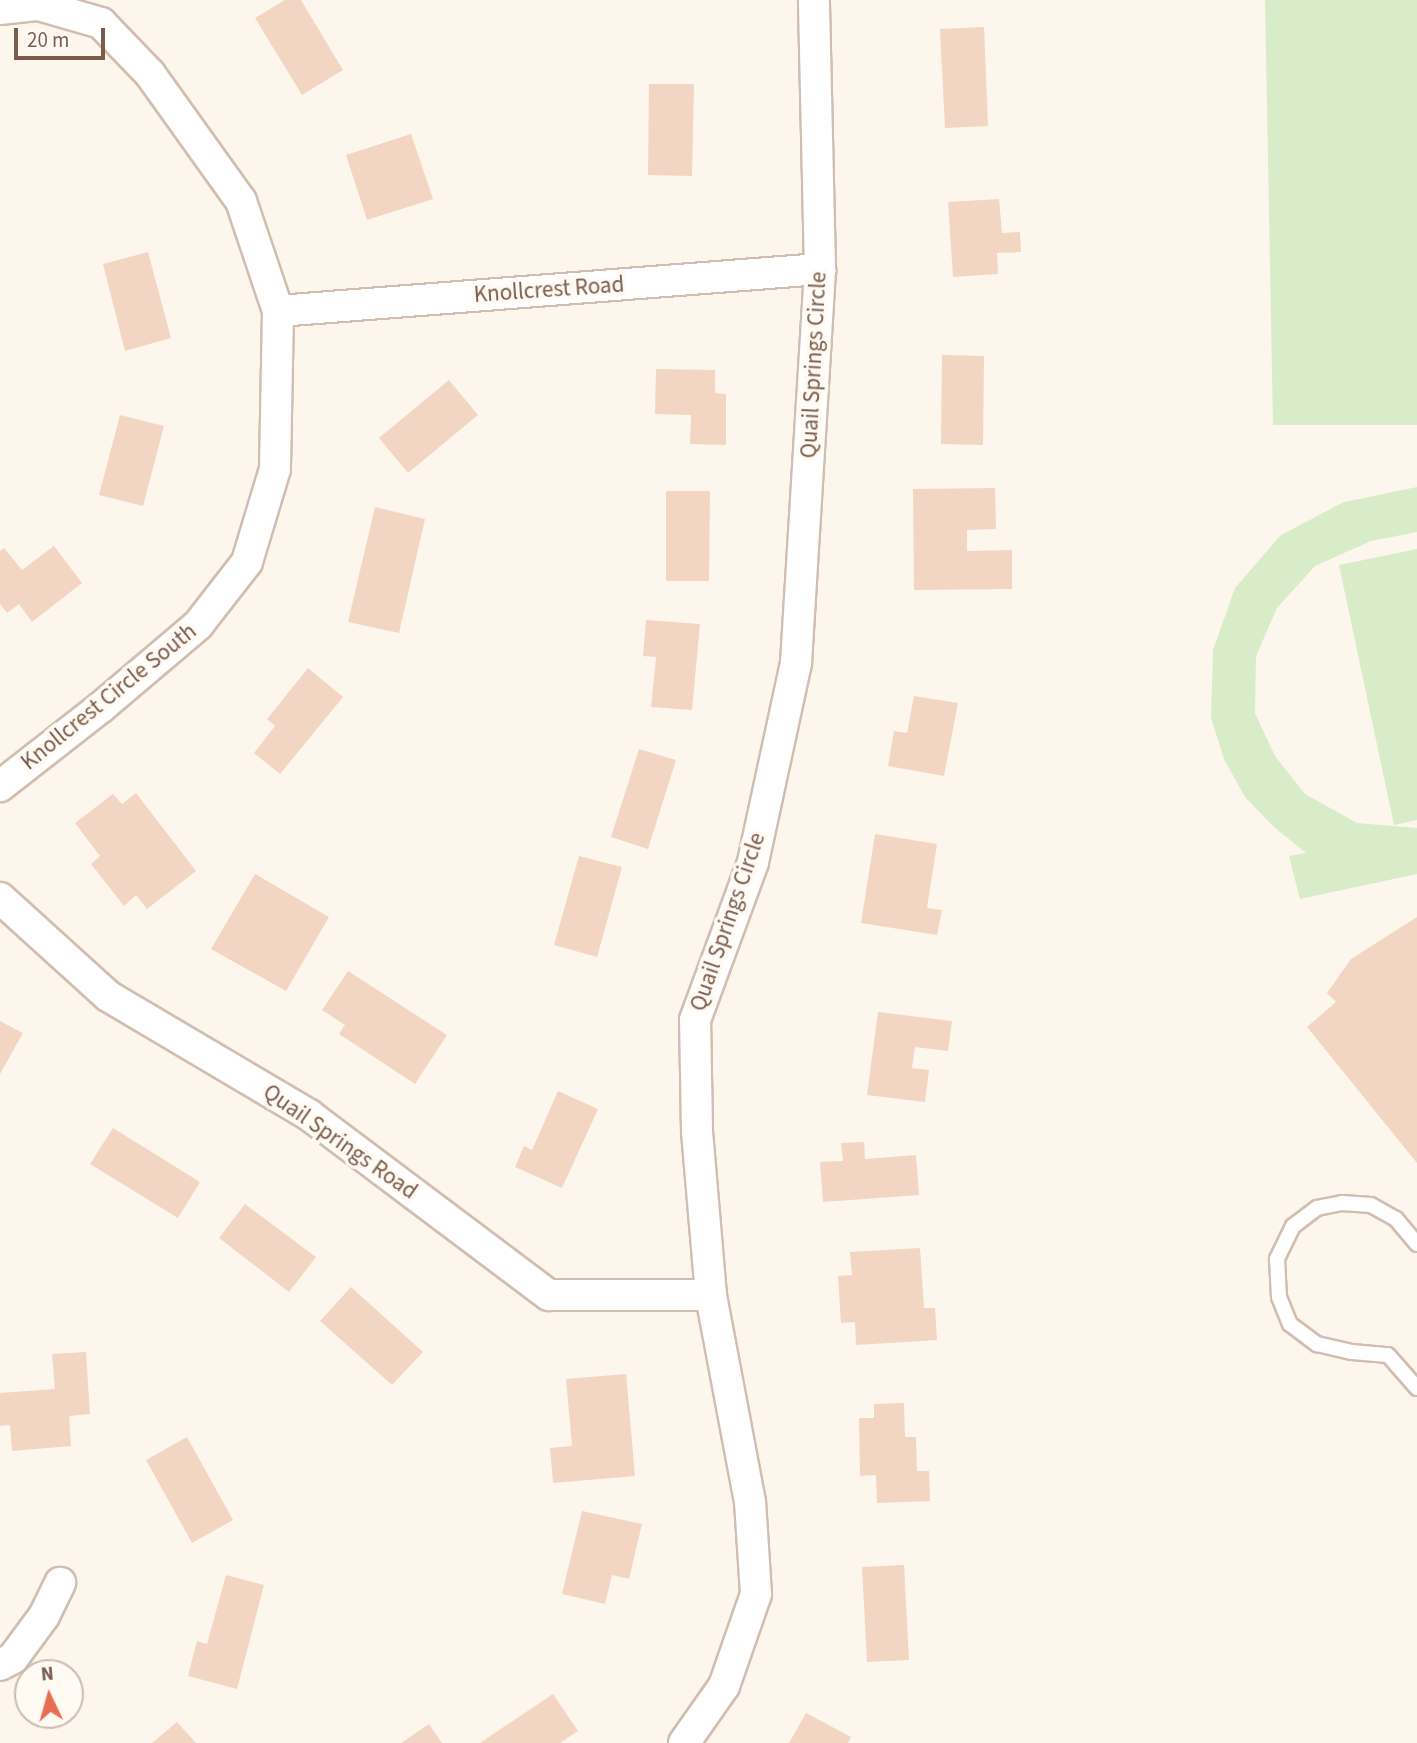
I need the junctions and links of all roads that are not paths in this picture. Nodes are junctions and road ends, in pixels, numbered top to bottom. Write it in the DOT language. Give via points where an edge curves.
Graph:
graph roads {
  1 [pos="814,0"];
  2 [pos="0,9"];
  3 [pos="820,270"];
  4 [pos="278,311"];
  5 [pos="0,786"];
  6 [pos="0,898"];
  7 [pos="1417,1244"];
  8 [pos="711,1295"];
  9 [pos="1417,1388"];
  10 [pos="60,1583"];
  11 [pos="0,1665"];
  12 [pos="684,1743"];
  1 -- 3 [label="street, Quail Springs Circle"];
  2 -- 4 [label="street, Knollcrest Circle South" via="39,5 101,23 150,74 241,201"];
  3 -- 4 [label="street, Knollcrest Road"];
  3 -- 8 [label="street, Quail Springs Circle" via="796,663 753,862 695,1020 697,1131"];
  4 -- 5 [label="street, Knollcrest Circle South" via="275,469 247,562 198,625"];
  6 -- 8 [label="street, Quail Springs Road" via="108,996 309,1115 549,1294"];
  7 -- 9 [label="lane" via="1396,1219 1371,1205 1342,1203 1317,1209 1293,1226 1277,1259 1279,1297 1290,1324 1317,1344 1388,1355"];
  8 -- 12 [label="street, Quail Springs Circle" via="750,1502 755,1594 724,1686"];
  10 -- 11 [label="street" via="36,1627 13,1658"];
}
